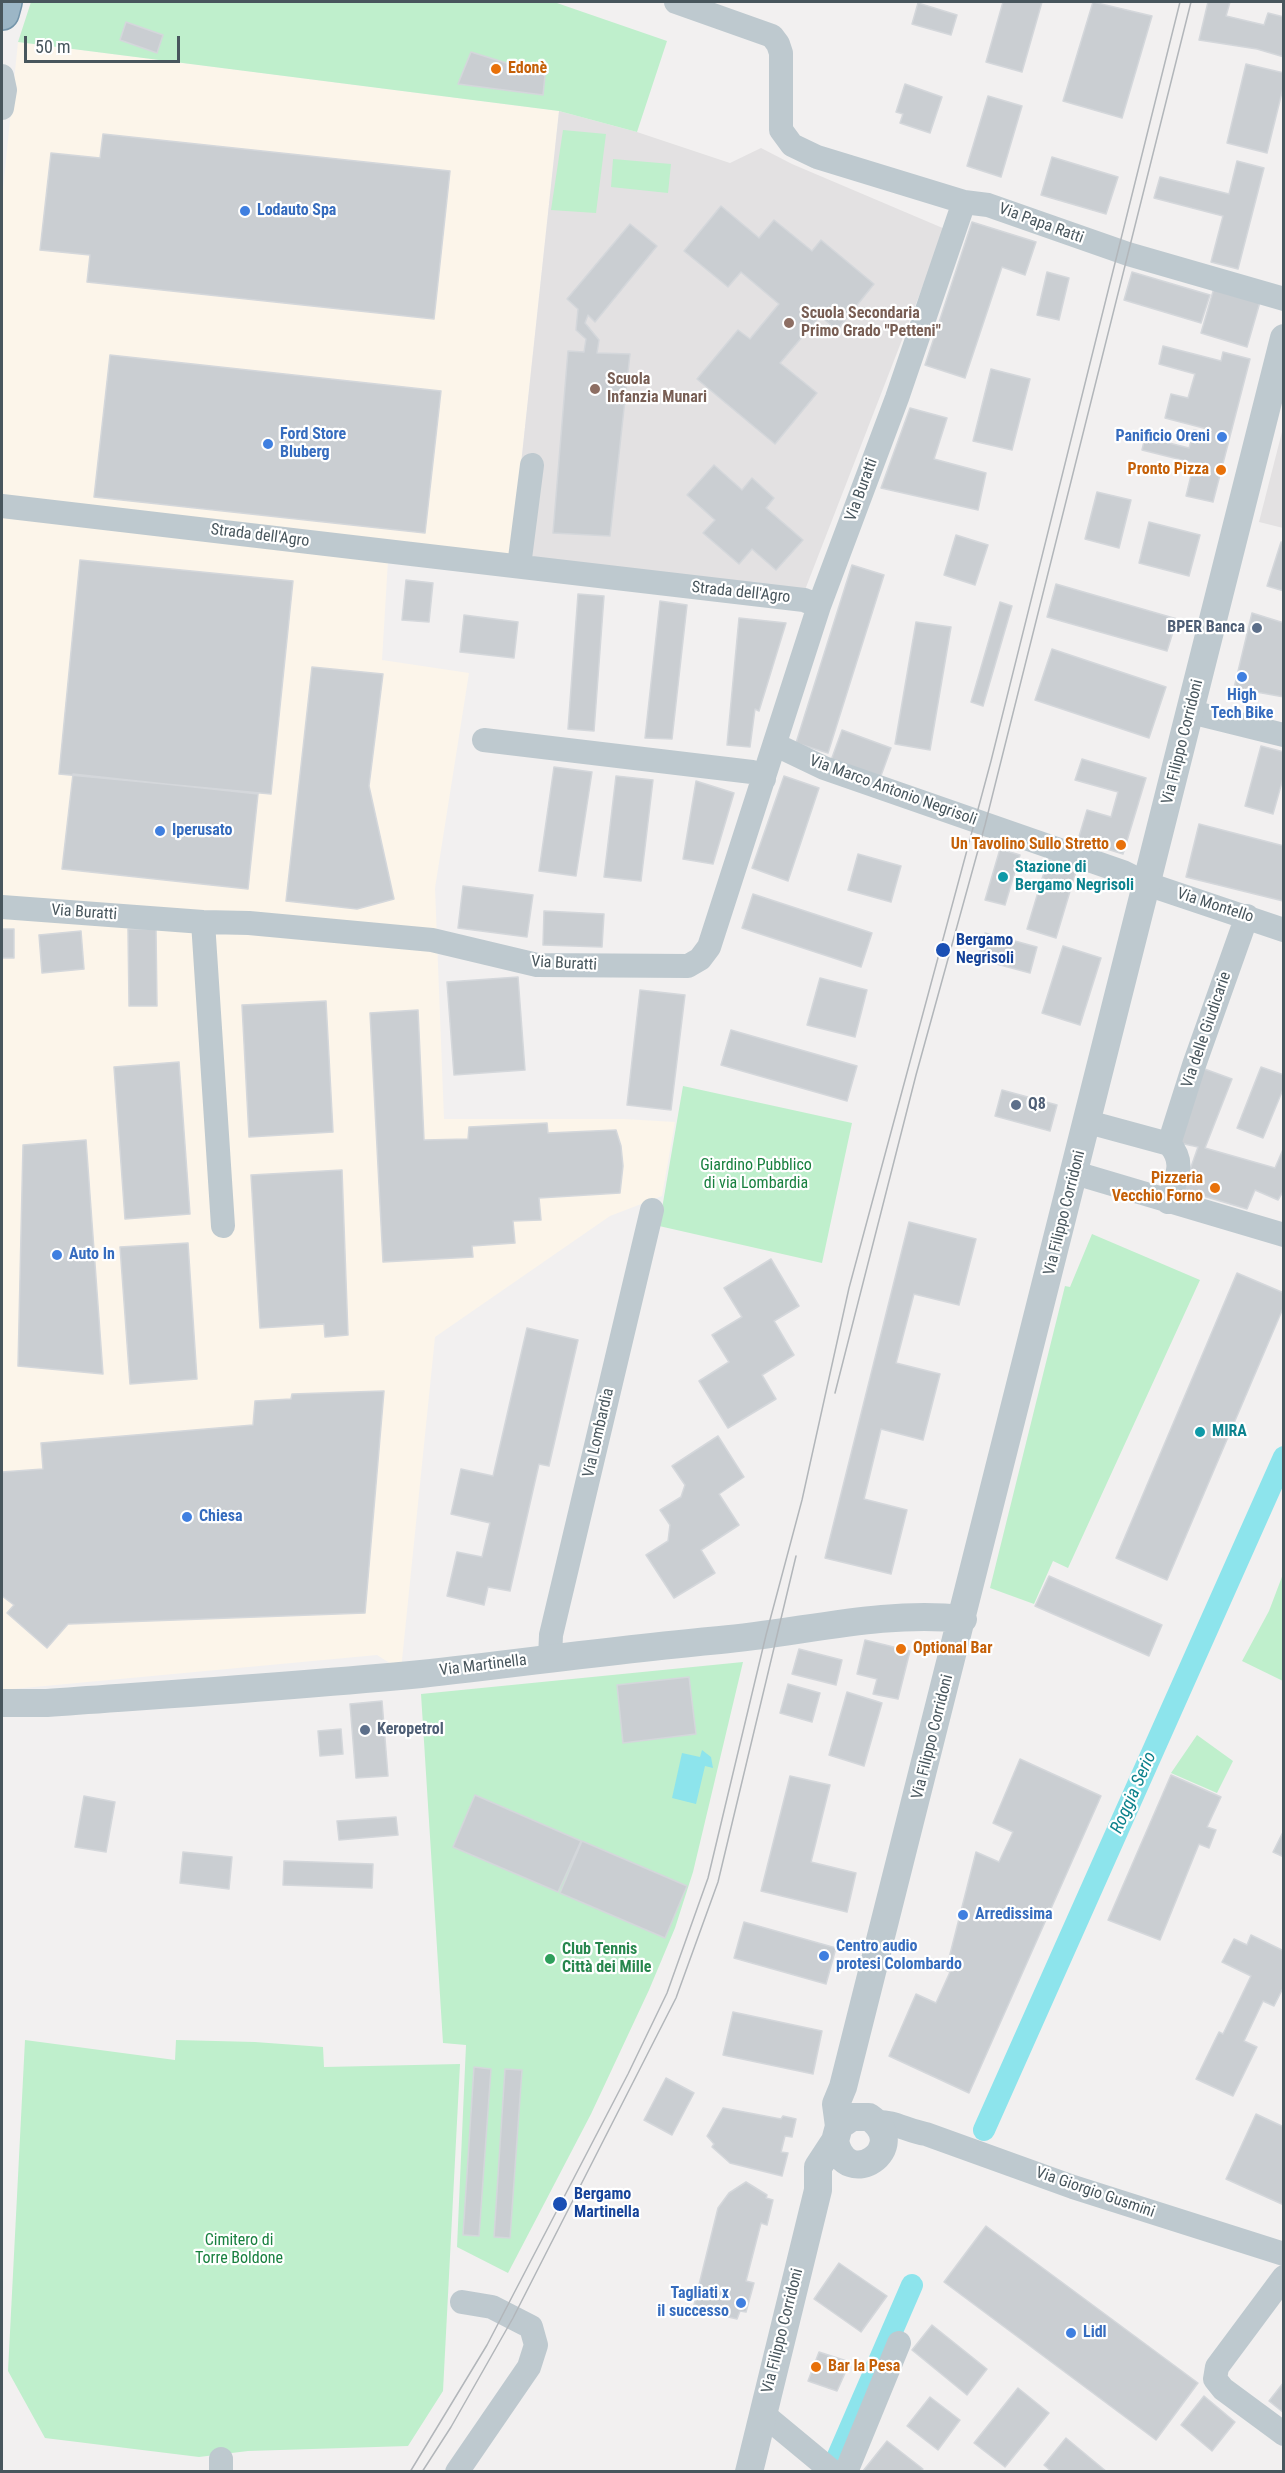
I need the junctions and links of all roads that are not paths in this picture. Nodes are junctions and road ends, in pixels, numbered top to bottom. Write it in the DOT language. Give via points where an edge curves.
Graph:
graph roads {
  1 [pos="5,2"];
  2 [pos="676,2"];
  3 [pos="2,13"];
  4 [pos="2,76"];
  5 [pos="2,108"];
  6 [pos="964,202"];
  7 [pos="1284,299"];
  8 [pos="1284,338"];
  9 [pos="532,465"];
  10 [pos="2,506"];
  11 [pos="519,567"];
  12 [pos="819,606"];
  13 [pos="1191,712"];
  14 [pos="1284,735"];
  15 [pos="484,740"];
  16 [pos="776,746"];
  17 [pos="764,779"];
  18 [pos="1147,884"];
  19 [pos="2,907"];
  20 [pos="1247,916"];
  21 [pos="203,922"];
  22 [pos="1284,930"];
  23 [pos="1088,1122"];
  24 [pos="1169,1144"];
  25 [pos="1075,1173"];
  26 [pos="1168,1202"];
  27 [pos="652,1210"];
  28 [pos="223,1226"];
  29 [pos="1284,1235"];
  30 [pos="963,1619"];
  31 [pos="550,1658"];
  32 [pos="2,1703"];
  33 [pos="853,2126"];
  34 [pos="907,2131"];
  35 [pos="881,2152"];
  36 [pos="854,2165"];
  37 [pos="818,2190"];
  38 [pos="1284,2254"];
  39 [pos="1284,2277"];
  40 [pos="462,2302"];
  41 [pos="899,2343"];
  42 [pos="763,2414"];
  43 [pos="1284,2434"];
  44 [pos="458,2472"];
  45 [pos="748,2472"];
  46 [pos="833,2472"];
  47 [pos="846,2472"];
  1 -- 3 [label="highway"];
  2 -- 6 [label="street, Via Papa Ratti" via="772,36 781,53 781,130 792,145 817,157"];
  4 -- 5 [label="street"];
  6 -- 7 [label="street, Via Papa Ratti" via="988,206 1135,257"];
  6 -- 12 [label="street, Via Buratti" via="901,387"];
  8 -- 13 [label="street, Via Filippo Corridoni"];
  9 -- 11 [label="street"];
  10 -- 11 [label="street, Strada dell'Agro"];
  11 -- 12 [label="street, Strada dell'Agro" via="804,600"];
  12 -- 16 [label="street, Via Buratti"];
  13 -- 14 [label="street"];
  13 -- 18 [label="street, Via Filippo Corridoni"];
  15 -- 17 [label="street" via="752,772"];
  16 -- 17 [label="street, Via Buratti"];
  16 -- 18 [label="street, Via Marco Antonio Negrisoli" via="824,768 1123,872"];
  17 -- 21 [label="street, Via Buratti" via="708,947 700,959 688,966 537,965 432,940"];
  18 -- 20 [label="street, Via Montello"];
  18 -- 23 [label="street, Via Filippo Corridoni"];
  19 -- 21 [label="street, Via Buratti"];
  20 -- 22 [label="street, Via Montello"];
  20 -- 24 [label="street, Via delle Giudicarie"];
  21 -- 28 [label="street"];
  23 -- 24 [label="street"];
  23 -- 25 [label="street, Via Filippo Corridoni"];
  24 -- 26 [label="street" via="1178,1153 1180,1165"];
  25 -- 26 [label="street"];
  25 -- 30 [label="street, Via Filippo Corridoni"];
  26 -- 29 [label="street"];
  27 -- 31 [label="street, Via Lombardia" via="551,1635"];
  30 -- 31 [label="street, Via Martinella" via="894,1617 748,1638"];
  30 -- 33 [label="street, Via Filippo Corridoni" via="843,2087 855,2099"];
  31 -- 32 [label="street, Via Martinella" via="421,1674 48,1703"];
  33 -- 34 [label="street, Via Giorgio Gusmini" via="891,2121"];
  33 -- 35 [label="street, Via Filippo Corridoni" via="884,2136"];
  33 -- 36 [label="street, Via Filippo Corridoni" via="840,2156"];
  33 -- 37 [label="street, Via Filippo Corridoni" via="818,2167"];
  34 -- 35 [label="street"];
  34 -- 38 [label="street, Via Giorgio Gusmini" via="926,2134 1073,2187"];
  35 -- 36 [label="street" via="870,2163"];
  36 -- 37 [label="street"];
  37 -- 42 [label="street, Via Filippo Corridoni"];
  39 -- 43 [label="street" via="1216,2367 1215,2379"];
  40 -- 44 [label="street" via="492,2307 531,2327 536,2345 529,2367"];
  41 -- 47 [label="street"];
  42 -- 45 [label="street, Via Filippo Corridoni"];
  42 -- 46 [label="street"];
}
